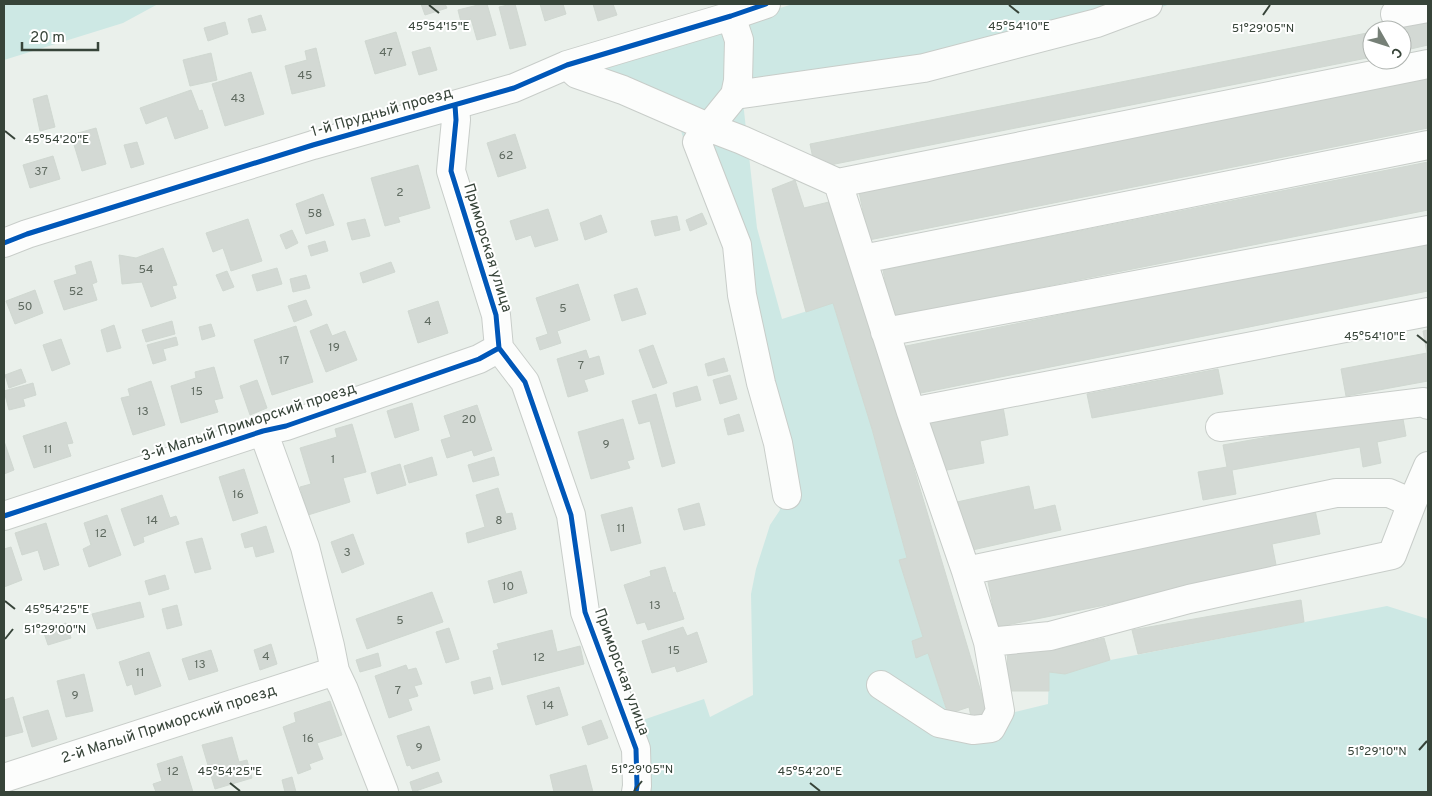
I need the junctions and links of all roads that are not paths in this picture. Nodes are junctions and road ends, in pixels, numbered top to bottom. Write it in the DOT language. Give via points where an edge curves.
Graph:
graph roads {
  1 [pos="766,4"];
  2 [pos="1148,4"];
  3 [pos="1428,8"];
  4 [pos="1395,14"];
  5 [pos="731,16"];
  6 [pos="1428,64"];
  7 [pos="567,65"];
  8 [pos="735,95"];
  9 [pos="455,105"];
  10 [pos="708,127"];
  11 [pos="1428,145"];
  12 [pos="838,183"];
  13 [pos="1428,230"];
  14 [pos="4,243"];
  15 [pos="863,259"];
  16 [pos="1428,312"];
  17 [pos="885,332"];
  18 [pos="499,348"];
  19 [pos="1428,404"];
  20 [pos="911,412"];
  21 [pos="1220,427"];
  22 [pos="263,431"];
  23 [pos="1428,466"];
  24 [pos="787,495"];
  25 [pos="1412,503"];
  26 [pos="4,516"];
  27 [pos="966,571"];
  28 [pos="988,642"];
  29 [pos="335,671"];
  30 [pos="881,685"];
  31 [pos="4,778"];
  32 [pos="384,792"];
  33 [pos="636,792"];
  1 -- 5 [label="street, 1-й Прудный проезд"];
  2 -- 8 [label="street" via="1097,23 924,68"];
  3 -- 4 [label="street"];
  5 -- 7 [label="street, 1-й Прудный проезд"];
  5 -- 8 [label="street" via="738,40"];
  6 -- 12 [label="street"];
  7 -- 9 [label="street, 1-й Прудный проезд" via="514,88"];
  7 -- 10 [label="street" via="577,74"];
  8 -- 10 [label="street"];
  9 -- 14 [label="street, 1-й Прудный проезд" via="313,145"];
  9 -- 18 [label="street, Приморская улица" via="451,171 496,315"];
  10 -- 12 [label="street"];
  10 -- 24 [label="street" via="696,142 737,245 742,295 778,443"];
  11 -- 15 [label="street"];
  12 -- 15 [label="street"];
  13 -- 17 [label="street"];
  15 -- 17 [label="street"];
  16 -- 20 [label="street"];
  17 -- 20 [label="street"];
  18 -- 22 [label="street, 3-й Малый Приморский проезд" via="479,359 286,426"];
  18 -- 33 [label="street, Приморская улица" via="525,382 571,516 585,612 636,749"];
  19 -- 21 [label="street"];
  20 -- 27 [label="street"];
  22 -- 26 [label="street, 3-й Малый Приморский проезд"];
  22 -- 29 [label="street" via="305,547"];
  23 -- 25 [label="street"];
  25 -- 27 [label="street" via="1389,493 1336,493"];
  25 -- 28 [label="street" via="1392,555 1189,599 1050,636"];
  27 -- 28 [label="street"];
  28 -- 30 [label="street" via="1000,710 991,728 973,730 939,724"];
  29 -- 31 [label="street, 2-й Малый Приморский проезд"];
  29 -- 32 [label="street"];
}
